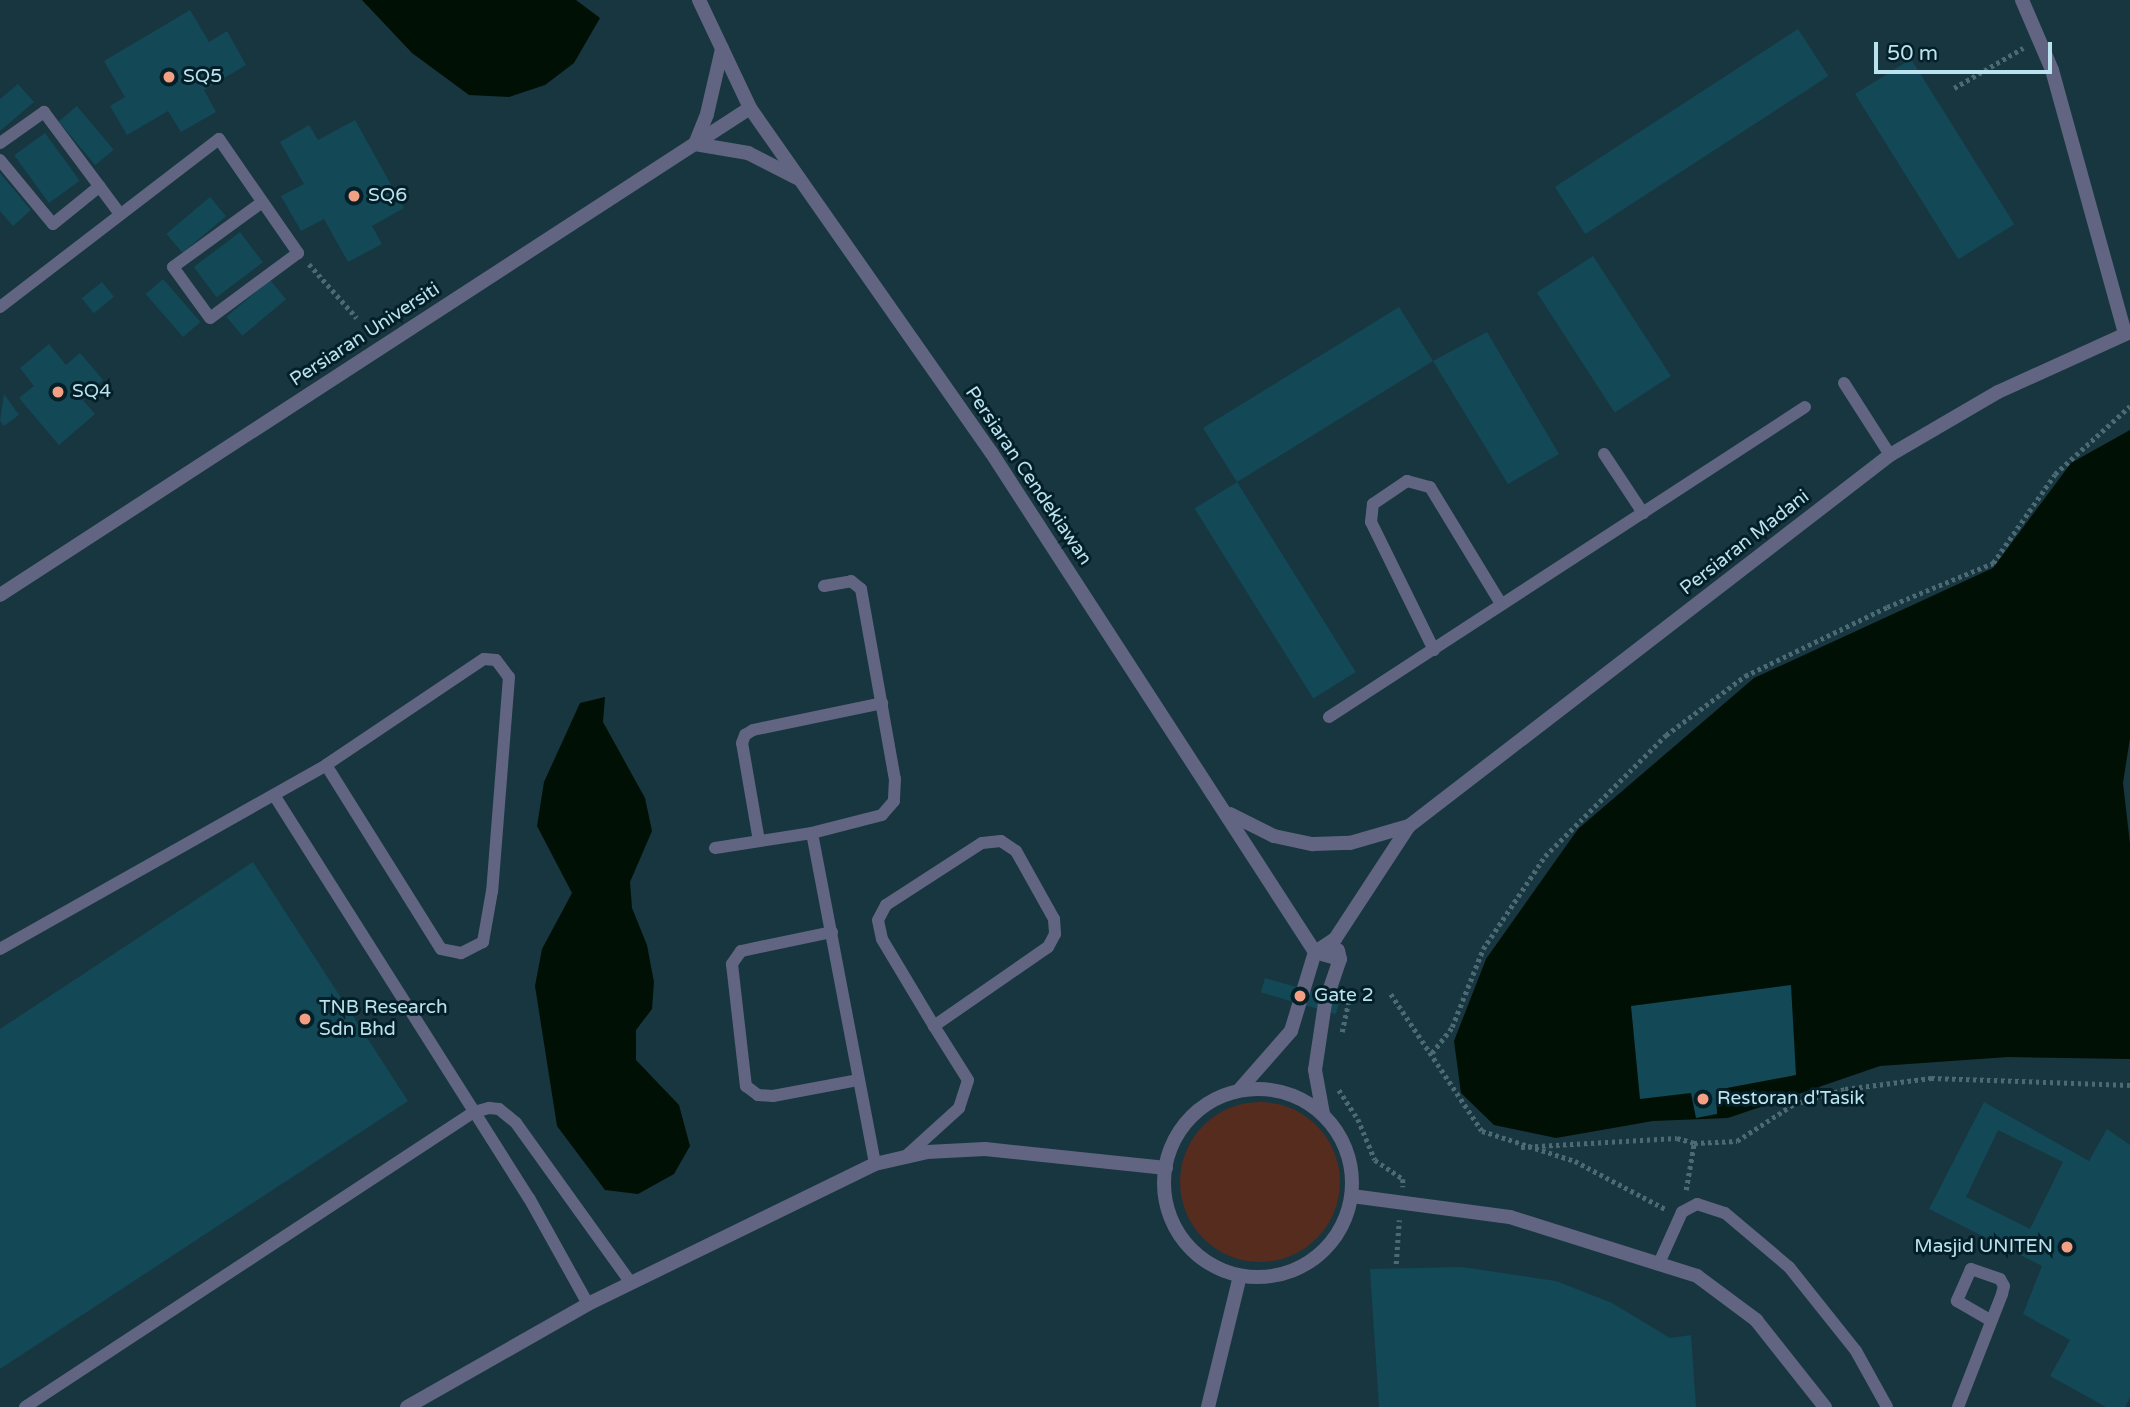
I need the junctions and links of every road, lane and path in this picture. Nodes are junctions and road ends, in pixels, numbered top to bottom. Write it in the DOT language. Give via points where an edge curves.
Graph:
graph roads {
  1 [pos="699,0"];
  2 [pos="2022,0"];
  3 [pos="2023,48"];
  4 [pos="722,49"];
  5 [pos="1954,88"];
  6 [pos="750,108"];
  7 [pos="0,143"];
  8 [pos="695,144"];
  9 [pos="0,160"];
  10 [pos="801,180"];
  11 [pos="100,186"];
  12 [pos="261,203"];
  13 [pos="120,214"];
  14 [pos="298,253"];
  15 [pos="0,307"];
  16 [pos="357,318"];
  17 [pos="2127,332"];
  18 [pos="1844,383"];
  19 [pos="2130,406"];
  20 [pos="1805,407"];
  21 [pos="1604,454"];
  22 [pos="1890,455"];
  23 [pos="1643,513"];
  24 [pos="824,586"];
  25 [pos="0,595"];
  26 [pos="1500,602"];
  27 [pos="1434,650"];
  28 [pos="882,703"];
  29 [pos="1329,717"];
  30 [pos="326,765"];
  31 [pos="274,795"];
  32 [pos="1228,813"];
  33 [pos="1409,826"];
  34 [pos="812,833"];
  35 [pos="759,841"];
  36 [pos="715,848"];
  37 [pos="832,932"];
  38 [pos="1335,939"];
  39 [pos="0,948"];
  40 [pos="1315,952"];
  41 [pos="1340,959"];
  42 [pos="1391,994"];
  43 [pos="1349,999"];
  44 [pos="934,1026"];
  45 [pos="1340,1043"];
  46 [pos="1432,1054"];
  47 [pos="858,1080"];
  48 [pos="1332,1080"];
  49 [pos="2130,1085"];
  50 [pos="1240,1089"];
  51 [pos="474,1112"];
  52 [pos="1323,1114"];
  53 [pos="1694,1143"];
  54 [pos="1521,1147"];
  55 [pos="905,1157"];
  56 [pos="875,1164"];
  57 [pos="1166,1168"];
  58 [pos="1352,1196"];
  59 [pos="1401,1202"];
  60 [pos="1681,1214"];
  61 [pos="1660,1261"];
  62 [pos="1396,1264"];
  63 [pos="1240,1276"];
  64 [pos="631,1283"];
  65 [pos="588,1304"];
  66 [pos="1991,1321"];
  67 [pos="24,1407"];
  68 [pos="407,1407"];
  69 [pos="1208,1407"];
  70 [pos="1825,1407"];
  71 [pos="1887,1407"];
  72 [pos="1958,1407"];
  1 -- 4 [label="street, Persiaran Cendekiawan"];
  2 -- 17 [label="street" via="2052,69"];
  3 -- 5 [label="path"];
  4 -- 6 [label="street, Persiaran Cendekiawan"];
  4 -- 8 [label="street"];
  6 -- 8 [label="street, Persiaran Universiti"];
  6 -- 10 [label="street, Persiaran Cendekiawan"];
  7 -- 11 [label="lane" via="44,113"];
  8 -- 10 [label="street" via="748,153"];
  8 -- 25 [label="street, Persiaran Universiti"];
  9 -- 11 [label="lane" via="53,224"];
  10 -- 32 [label="street, Persiaran Cendekiawan" via="990,452"];
  11 -- 13 [label="lane"];
  12 -- 13 [label="lane" via="219,139"];
  12 -- 14 [label="lane"];
  12 -- 14 [label="lane" via="173,267 202,308 210,318"];
  13 -- 15 [label="lane"];
  14 -- 16 [label="path"];
  17 -- 22 [label="street, Persiaran Madani" via="1998,392"];
  18 -- 22 [label="lane"];
  19 -- 46 [label="path" via="2056,474 1993,563 1887,607 1745,677 1666,735 1545,856 1483,949 1452,1027"];
  20 -- 23 [label="lane"];
  21 -- 23 [label="lane"];
  22 -- 33 [label="street, Persiaran Madani"];
  23 -- 26 [label="lane"];
  24 -- 28 [label="lane" via="851,581 861,589"];
  26 -- 27 [label="lane"];
  26 -- 27 [label="lane" via="1430,487 1407,481 1373,504 1371,522"];
  27 -- 29 [label="lane"];
  28 -- 34 [label="lane" via="895,779 894,800 882,815"];
  28 -- 35 [label="lane" via="745,735 742,743"];
  30 -- 30 [label="lane" via="484,659 496,660 509,677 492,891 483,942 461,953 442,949"];
  30 -- 31 [label="lane"];
  31 -- 39 [label="lane"];
  31 -- 51 [label="lane"];
  32 -- 33 [label="street" via="1274,836 1313,844 1350,842"];
  32 -- 40 [label="street, Persiaran Cendekiawan"];
  33 -- 38 [label="street"];
  34 -- 35 [label="lane"];
  34 -- 37 [label="lane"];
  35 -- 36 [label="lane"];
  37 -- 47 [label="lane"];
  37 -- 47 [label="lane" via="741,951 732,964 746,1086 758,1095 773,1096"];
  38 -- 40 [label="street"];
  38 -- 41 [label="street"];
  40 -- 41 [label="street"];
  40 -- 50 [label="street" via="1291,1031"];
  41 -- 52 [label="street" via="1325,1003 1315,1070"];
  42 -- 46 [label="path"];
  43 -- 45 [label="path"];
  44 -- 44 [label="lane" via="1048,947 1055,934 1054,919 1016,851 1001,841 982,843 918,884 886,905 878,920 882,939"];
  44 -- 55 [label="lane" via="968,1080 967,1095 959,1108"];
  46 -- 54 [label="path" via="1482,1131"];
  47 -- 56 [label="lane"];
  48 -- 59 [label="path" via="1358,1119 1375,1160 1403,1180"];
  49 -- 53 [label="path" via="1957,1078 1845,1089 1794,1104 1737,1141"];
  50 -- 52 [label="street" via="1294,1095"];
  50 -- 57 [label="street" via="1212,1101 1186,1123"];
  51 -- 64 [label="lane" via="499,1109 516,1123"];
  51 -- 65 [label="lane"];
  51 -- 67 [label="lane"];
  52 -- 58 [label="street" via="1344,1143"];
  53 -- 54 [label="path" via="1677,1138"];
  53 -- 60 [label="path"];
  54 -- 60 [label="path" via="1575,1161"];
  55 -- 56 [label="street"];
  55 -- 57 [label="street" via="985,1149"];
  56 -- 64 [label="street"];
  57 -- 63 [label="street" via="1166,1201 1177,1231 1204,1259"];
  58 -- 59 [label="street"];
  58 -- 63 [label="street" via="1341,1228 1320,1255 1290,1272"];
  59 -- 61 [label="street" via="1510,1217"];
  59 -- 62 [label="path"];
  60 -- 61 [label="lane"];
  60 -- 71 [label="lane" via="1697,1204 1726,1213 1788,1267 1856,1351"];
  61 -- 70 [label="street" via="1696,1276 1756,1320"];
  63 -- 69 [label="street"];
  64 -- 65 [label="street"];
  65 -- 68 [label="street"];
  66 -- 72 [label="lane"];
}
